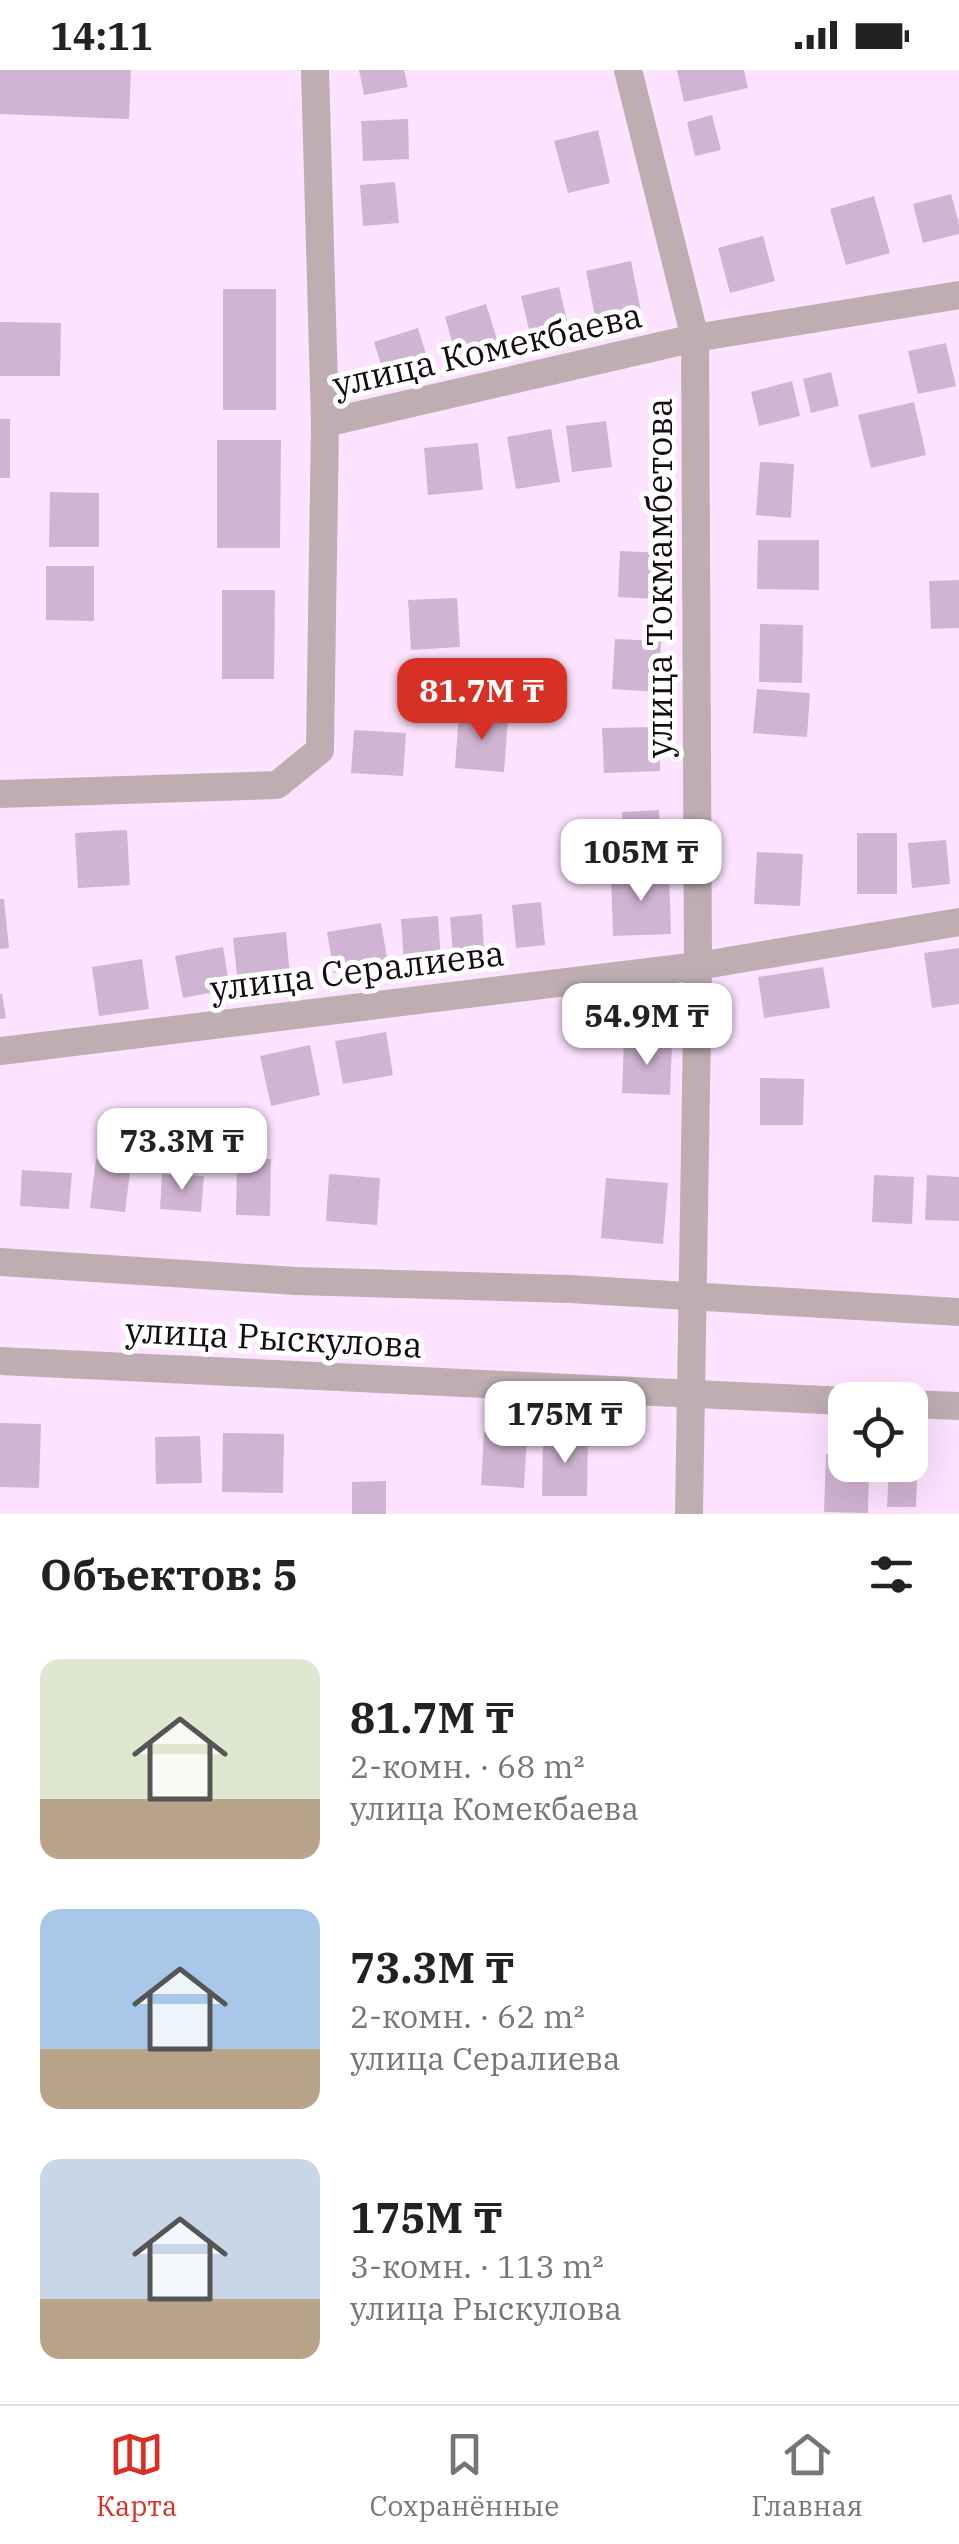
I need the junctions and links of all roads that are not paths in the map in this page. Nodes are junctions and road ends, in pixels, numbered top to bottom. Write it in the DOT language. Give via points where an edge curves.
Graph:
graph roads {
  1 [pos="315,70"];
  2 [pos="628,70"];
  3 [pos="959,295"];
  4 [pos="695,338"];
  5 [pos="325,423"];
  6 [pos="0,794"];
  7 [pos="959,922"];
  8 [pos="698,966"];
  9 [pos="0,1051"];
  10 [pos="0,1262"];
  11 [pos="692,1297"];
  12 [pos="959,1312"];
  13 [pos="0,1362"];
  14 [pos="692,1394"];
  15 [pos="828,1400"];
  16 [pos="928,1405"];
  17 [pos="959,1406"];
  18 [pos="690,1514"];
  1 -- 5 [label="street"];
  2 -- 4 [label="street, улица Токмамбетова"];
  3 -- 4 [label="street, улица Комекбаева"];
  4 -- 5 [label="street, улица Комекбаева"];
  4 -- 8 [label="street, улица Токмамбетова"];
  5 -- 6 [label="street, улица Комекбаева" via="320,750 277,785"];
  7 -- 8 [label="street, улица Сералиева"];
  8 -- 9 [label="street, улица Сералиева"];
  8 -- 11 [label="street, улица Токмамбетова"];
  10 -- 11 [label="street"];
  11 -- 12 [label="street"];
  11 -- 14 [label="street, улица Токмамбетова"];
  13 -- 14 [label="street, улица Рыскулова"];
  14 -- 15 [label="street, улица Рыскулова"];
  14 -- 18 [label="street, улица Токмамбетова"];
  16 -- 17 [label="street"];
}
